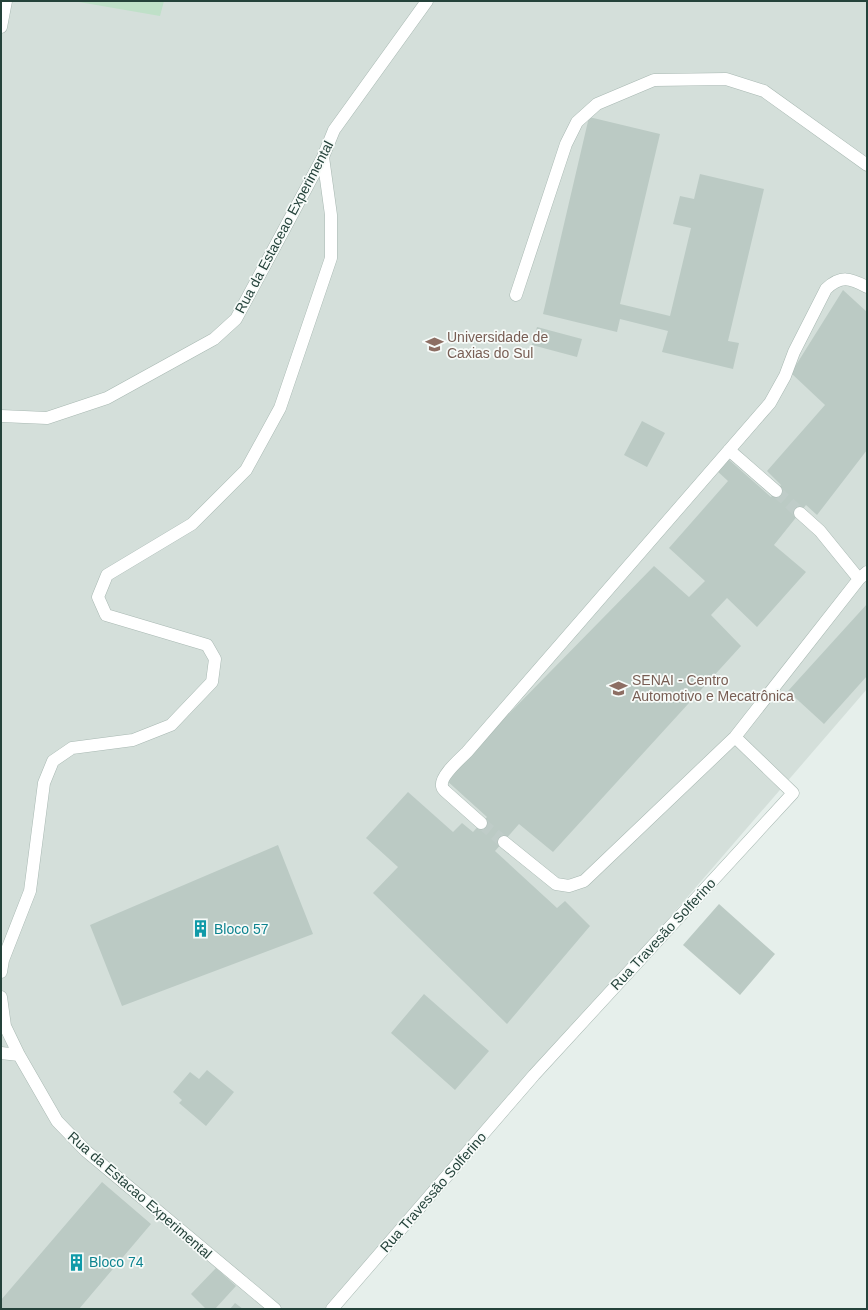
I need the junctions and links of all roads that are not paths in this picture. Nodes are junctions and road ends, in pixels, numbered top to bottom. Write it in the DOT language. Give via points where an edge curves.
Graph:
graph roads {
  1 [pos="6,1"];
  2 [pos="427,1"];
  3 [pos="1,27"];
  4 [pos="323,157"];
  5 [pos="867,165"];
  6 [pos="867,287"];
  7 [pos="516,295"];
  8 [pos="1,416"];
  9 [pos="729,450"];
  10 [pos="776,491"];
  11 [pos="800,512"];
  12 [pos="863,575"];
  13 [pos="735,737"];
  14 [pos="481,823"];
  15 [pos="504,842"];
  16 [pos="1,972"];
  17 [pos="1,997"];
  18 [pos="1,1053"];
  19 [pos="19,1055"];
  20 [pos="534,1075"];
  21 [pos="275,1309"];
  22 [pos="332,1309"];
  1 -- 3 [label="street"];
  2 -- 4 [label="street, Rua da Estaceao Experimental" via="334,130"];
  4 -- 8 [label="street, Rua da Estaceao Experimental" via="236,318 214,339 107,398 47,418"];
  4 -- 16 [label="street" via="331,215 331,258 280,408 246,470 192,524 108,575 98,596 106,614 207,646 215,659 212,682 170,725 133,740 72,748 53,761 44,783 30,891 2,960"];
  5 -- 7 [label="street" via="764,91 726,79 654,80 597,104 577,122 566,144"];
  6 -- 9 [label="street" via="855,281 841,279 826,289 770,403"];
  9 -- 10 [label="street"];
  9 -- 14 [label="street" via="467,752 444,775 442,787 445,791"];
  11 -- 12 [label="street"];
  12 -- 13 [label="street"];
  13 -- 15 [label="street" via="584,882 569,886 556,884"];
  13 -- 20 [label="street, Rua Travesão Solferino" via="793,793"];
  17 -- 19 [label="street, Rua da Estacao Experimental" via="6,1026"];
  18 -- 19 [label="street"];
  19 -- 21 [label="street, Rua da Estacao Experimental" via="57,1122 86,1151"];
  20 -- 22 [label="street, Rua Travessão Solferino"];
}
